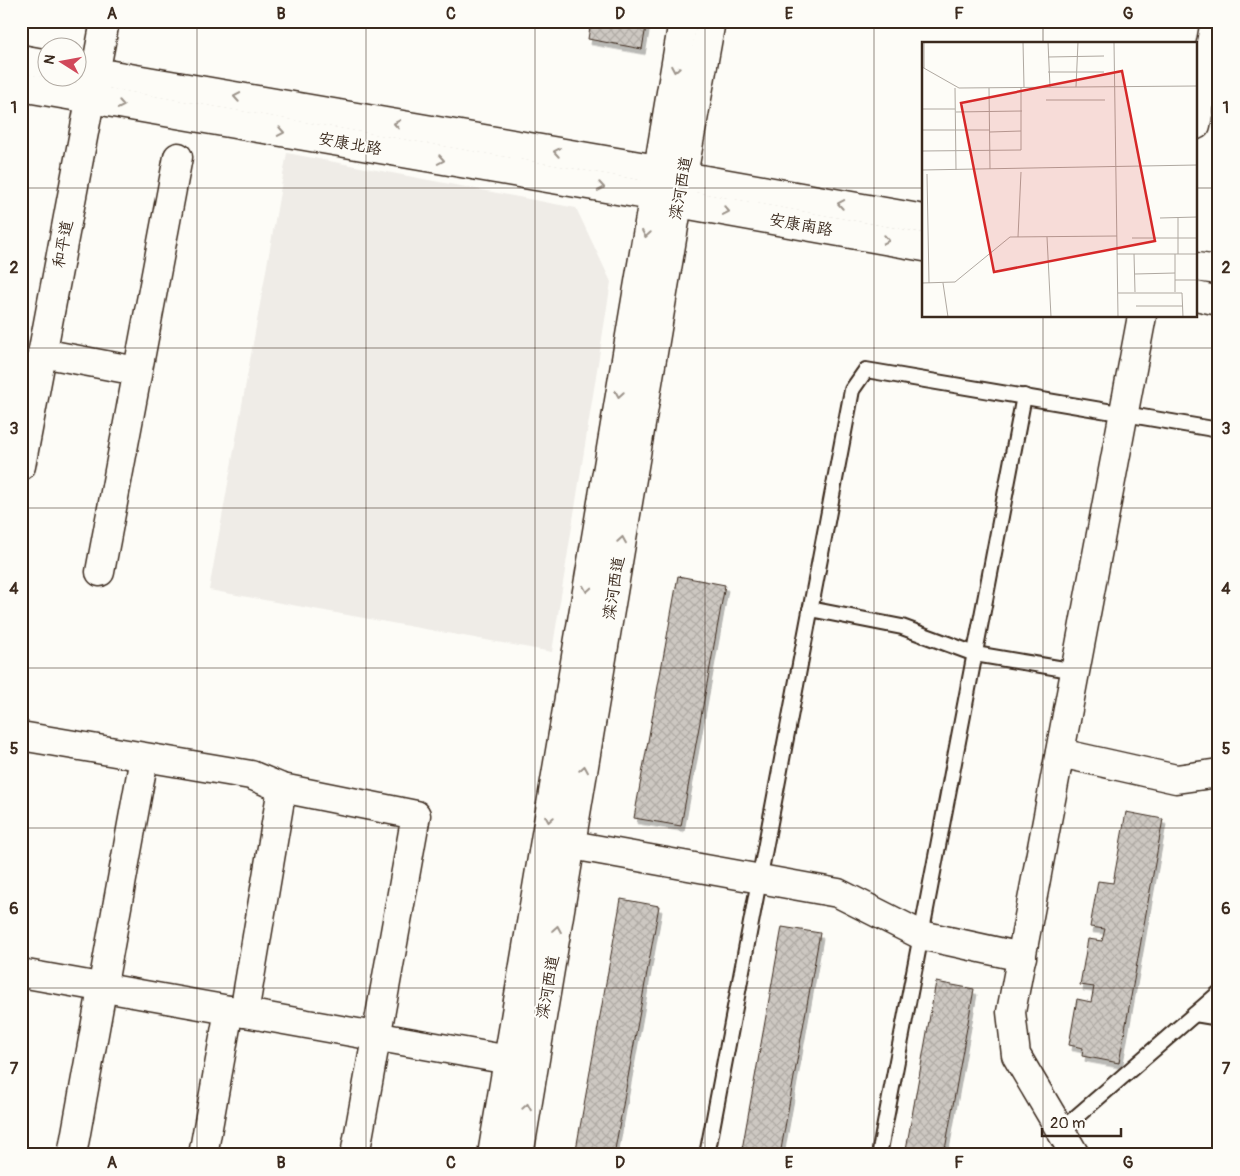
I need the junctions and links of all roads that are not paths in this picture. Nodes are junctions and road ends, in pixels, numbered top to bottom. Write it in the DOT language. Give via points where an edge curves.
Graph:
graph roads {
  1 [pos="105,21"];
  2 [pos="683,21"];
  3 [pos="711,21"];
  4 [pos="1215,21"];
  5 [pos="21,59"];
  6 [pos="38,62"];
  7 [pos="88,66"];
  8 [pos="88,71"];
  9 [pos="88,86"];
  10 [pos="21,87"];
  11 [pos="90,100"];
  12 [pos="1198,114"];
  13 [pos="178,157"];
  14 [pos="657,169"];
  15 [pos="683,176"];
  16 [pos="652,196"];
  17 [pos="678,203"];
  18 [pos="922,219"];
  19 [pos="922,247"];
  20 [pos="1198,267"];
  21 [pos="1219,270"];
  22 [pos="1198,296"];
  23 [pos="1219,301"];
  24 [pos="1142,318"];
  25 [pos="36,342"];
  26 [pos="138,372"];
  27 [pos="1024,396"];
  28 [pos="1124,413"];
  29 [pos="1219,430"];
  30 [pos="21,466"];
  31 [pos="100,572"];
  32 [pos="810,609"];
  33 [pos="975,654"];
  34 [pos="1076,671"];
  35 [pos="21,736"];
  36 [pos="1060,753"];
  37 [pos="144,758"];
  38 [pos="1219,773"];
  39 [pos="282,788"];
  40 [pos="572,845"];
  41 [pos="760,879"];
  42 [pos="921,936"];
  43 [pos="1022,957"];
  44 [pos="21,973"];
  45 [pos="102,988"];
  46 [pos="1219,993"];
  47 [pos="236,1012"];
  48 [pos="1195,1014"];
  49 [pos="1219,1018"];
  50 [pos="377,1037"];
  51 [pos="509,1060"];
  52 [pos="1061,1130"];
  53 [pos="72,1155"];
  54 [pos="203,1155"];
  55 [pos="355,1155"];
  56 [pos="492,1155"];
  57 [pos="519,1155"];
  58 [pos="707,1155"];
  59 [pos="879,1155"];
  60 [pos="1075,1155"];
  1 -- 7 [label="street, 和平道"];
  2 -- 14 [label="street, 滦河西道, one-way"];
  3 -- 15 [label="street, 滦河西道"];
  4 -- 12 [label="street"];
  5 -- 6 [label="street"];
  14 -- 8 [label="street, 安康北路, one-way"];
  9 -- 11 [label="street, 和平道"];
  10 -- 11 [label="street, 安康北路"];
  11 -- 16 [label="street, 安康北路, one-way"];
  11 -- 25 [label="street, 和平道"];
  13 -- 26 [label="street"];
  14 -- 15 [label="street, 安康北路"];
  14 -- 16 [label="street, 滦河西道"];
  15 -- 17 [label="street, 滦河西道"];
  18 -- 15 [label="street, 安康南路, one-way"];
  16 -- 17 [label="street, 安康北路"];
  16 -- 51 [label="street, 滦河西道, one-way"];
  17 -- 19 [label="street, 安康南路, one-way"];
  40 -- 17 [label="street, 滦河西道, one-way"];
  20 -- 21 [label="street"];
  22 -- 23 [label="street"];
  24 -- 28 [label="street"];
  25 -- 26 [label="street"];
  25 -- 30 [label="street, 和平道"];
  26 -- 31 [label="street"];
  27 -- 28 [label="lane"];
  27 -- 32 [label="lane" via="866,370 852,390"];
  27 -- 33 [label="lane"];
  28 -- 29 [label="lane"];
  28 -- 34 [label="street"];
  32 -- 33 [label="lane" via="902,627"];
  32 -- 41 [label="lane"];
  33 -- 34 [label="lane"];
  33 -- 42 [label="lane"];
  34 -- 36 [label="street"];
  35 -- 37 [label="street"];
  36 -- 38 [label="street" via="1176,779"];
  36 -- 43 [label="street"];
  37 -- 39 [label="street" via="251,775"];
  37 -- 45 [label="street"];
  39 -- 47 [label="street"];
  39 -- 50 [label="street" via="416,815"];
  40 -- 41 [label="street"];
  57 -- 40 [label="street, 滦河西道, one-way"];
  41 -- 42 [label="street" via="838,893"];
  41 -- 58 [label="lane"];
  42 -- 43 [label="street"];
  42 -- 59 [label="lane"];
  43 -- 52 [label="street" via="1011,1012 1016,1055"];
  44 -- 45 [label="street"];
  45 -- 47 [label="street"];
  45 -- 53 [label="street"];
  46 -- 48 [label="lane"];
  47 -- 50 [label="street"];
  47 -- 54 [label="street"];
  48 -- 49 [label="lane"];
  48 -- 52 [label="lane"];
  50 -- 51 [label="street"];
  50 -- 55 [label="street"];
  51 -- 56 [label="street, 滦河西道"];
  52 -- 60 [label="street"];
}
